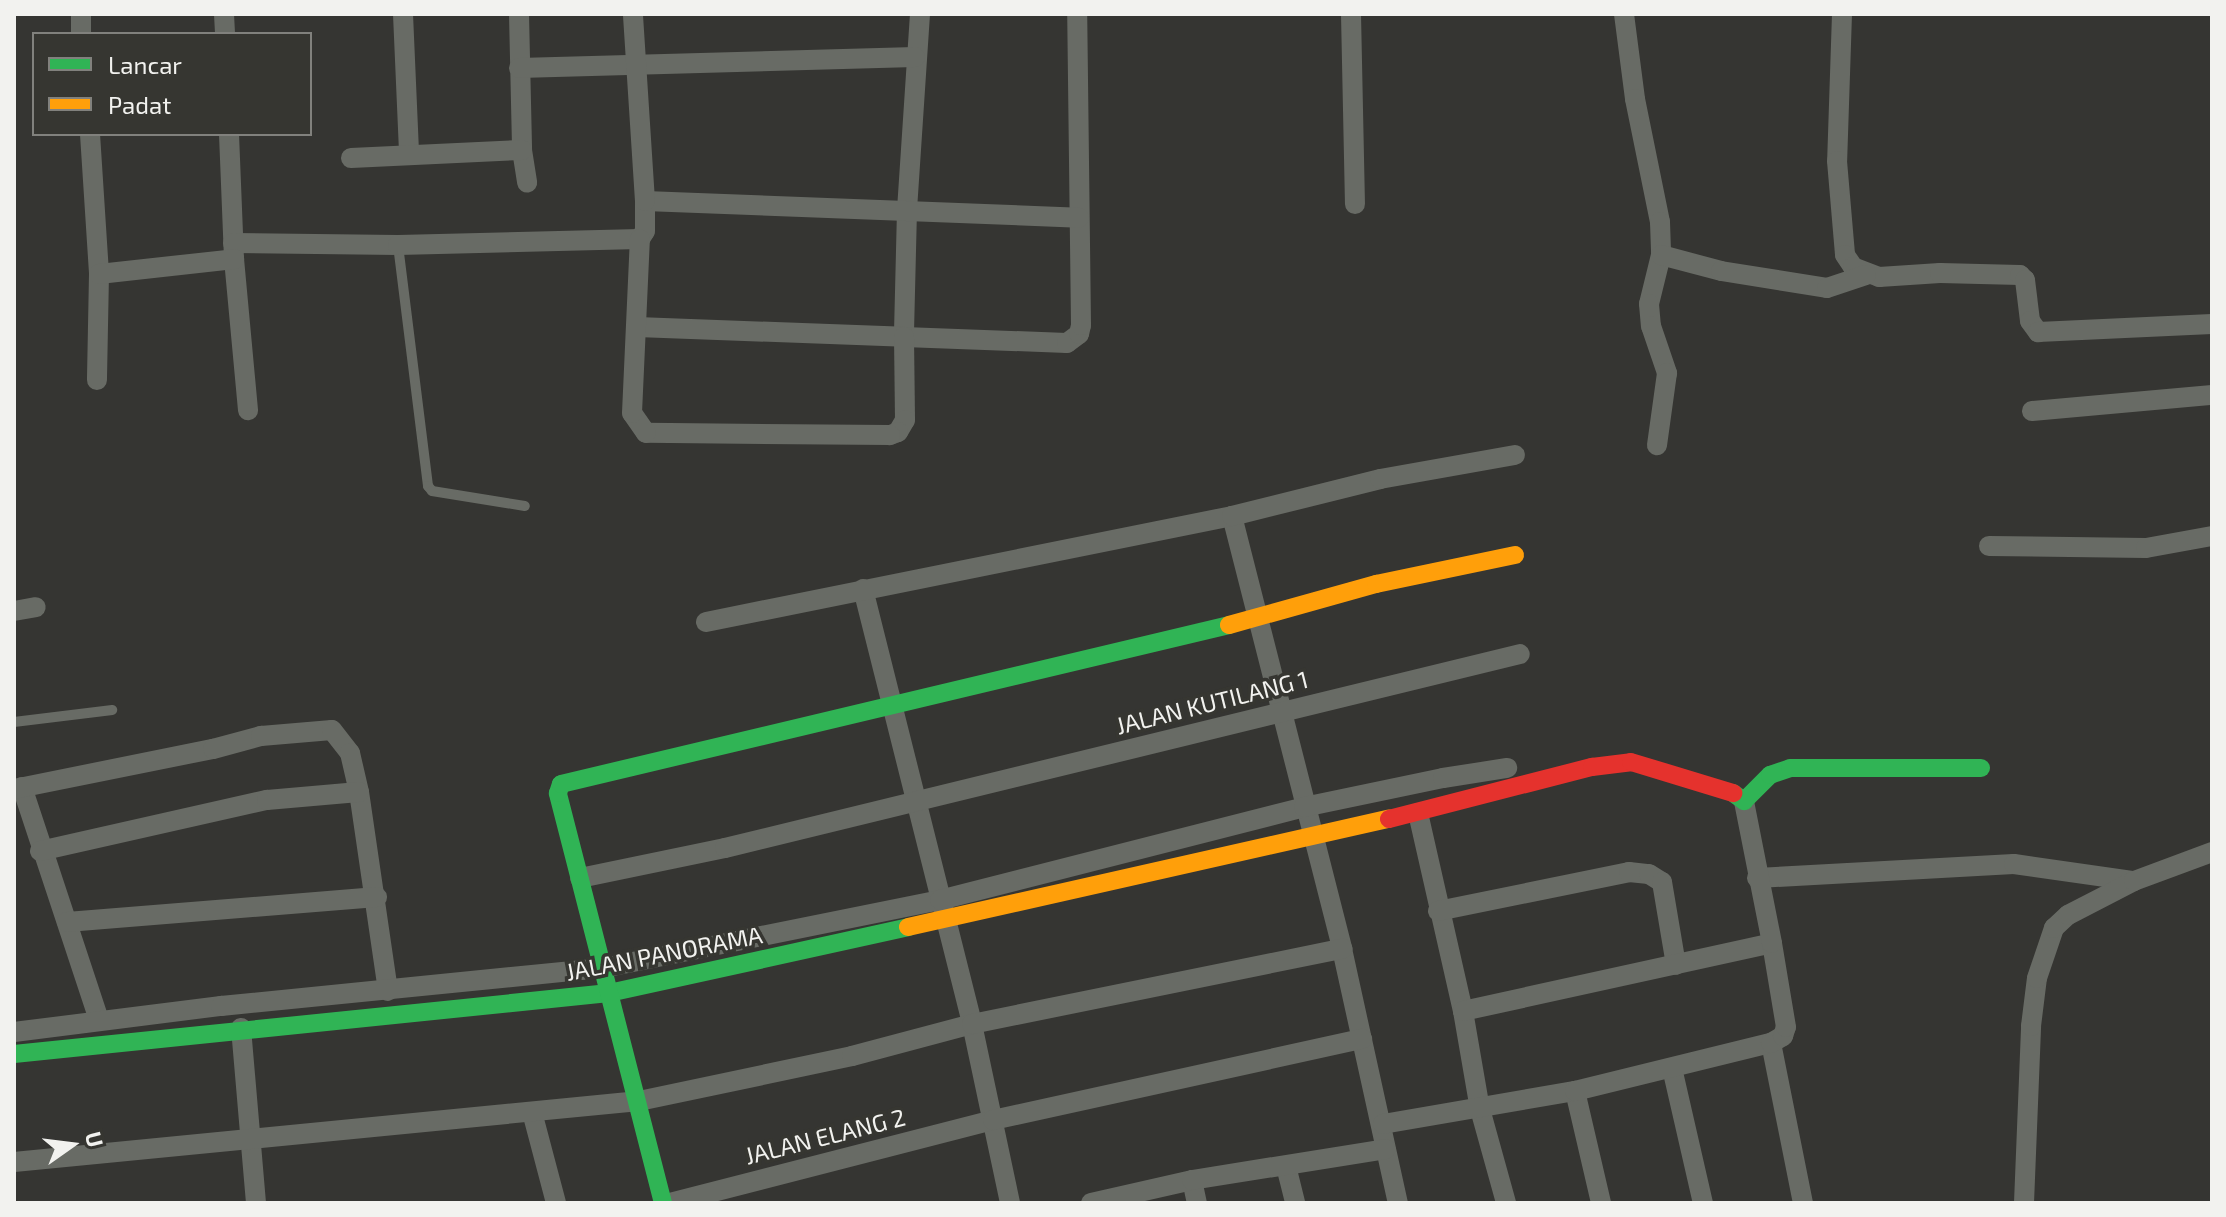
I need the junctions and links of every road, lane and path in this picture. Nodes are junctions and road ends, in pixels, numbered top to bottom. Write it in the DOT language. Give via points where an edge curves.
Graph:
graph roads {
  1 [pos="403,14"];
  2 [pos="519,14"];
  3 [pos="633,14"];
  4 [pos="920,14"];
  5 [pos="1077,14"];
  6 [pos="1351,14"];
  7 [pos="1624,14"];
  8 [pos="1842,14"];
  9 [pos="915,57"];
  10 [pos="637,63"];
  11 [pos="519,68"];
  12 [pos="90,136"];
  13 [pos="229,136"];
  14 [pos="522,150"];
  15 [pos="409,154"];
  16 [pos="351,158"];
  17 [pos="527,183"];
  18 [pos="645,201"];
  19 [pos="1355,204"];
  20 [pos="907,210"];
  21 [pos="1079,218"];
  22 [pos="640,239"];
  23 [pos="398,245"];
  24 [pos="233,251"];
  25 [pos="1661,255"];
  26 [pos="99,274"];
  27 [pos="1866,275"];
  28 [pos="2212,324"];
  29 [pos="637,327"];
  30 [pos="904,337"];
  31 [pos="97,380"];
  32 [pos="2212,395"];
  33 [pos="248,410"];
  34 [pos="2032,411"];
  35 [pos="1657,445"];
  36 [pos="1515,455"];
  37 [pos="525,506"];
  38 [pos="1232,516"];
  39 [pos="2212,536"];
  40 [pos="1989,546"];
  41 [pos="1515,555"];
  42 [pos="863,589"];
  43 [pos="36,607"];
  44 [pos="14,611"];
  45 [pos="1260,618"];
  46 [pos="706,622"];
  47 [pos="1520,654"];
  48 [pos="892,702"];
  49 [pos="112,710"];
  50 [pos="1280,712"];
  51 [pos="14,722"];
  52 [pos="1507,768"];
  53 [pos="1981,768"];
  54 [pos="18,788"];
  55 [pos="359,792"];
  56 [pos="918,801"];
  57 [pos="1744,801"];
  58 [pos="1304,807"];
  59 [pos="1418,813"];
  60 [pos="1314,836"];
  61 [pos="40,851"];
  62 [pos="2212,852"];
  63 [pos="580,878"];
  64 [pos="1757,878"];
  65 [pos="2134,881"];
  66 [pos="377,897"];
  67 [pos="942,908"];
  68 [pos="1438,911"];
  69 [pos="67,922"];
  70 [pos="1772,943"];
  71 [pos="1342,949"];
  72 [pos="1676,965"];
  73 [pos="603,968"];
  74 [pos="388,991"];
  75 [pos="609,993"];
  76 [pos="1463,1011"];
  77 [pos="99,1020"];
  78 [pos="972,1024"];
  79 [pos="241,1028"];
  80 [pos="14,1032"];
  81 [pos="1362,1039"];
  82 [pos="1771,1043"];
  83 [pos="14,1054"];
  84 [pos="1672,1068"];
  85 [pos="1575,1091"];
  86 [pos="639,1101"];
  87 [pos="1480,1109"];
  88 [pos="532,1112"];
  89 [pos="993,1120"];
  90 [pos="1383,1124"];
  91 [pos="253,1141"];
  92 [pos="1386,1149"];
  93 [pos="14,1162"];
  94 [pos="1286,1166"];
  95 [pos="1192,1180"];
  96 [pos="256,1203"];
  97 [pos="556,1203"];
  98 [pos="663,1203"];
  99 [pos="670,1203"];
  100 [pos="1010,1203"];
  101 [pos="1091,1203"];
  102 [pos="1197,1203"];
  103 [pos="1295,1203"];
  104 [pos="1398,1203"];
  105 [pos="1506,1203"];
  106 [pos="1601,1203"];
  107 [pos="1703,1203"];
  108 [pos="1803,1203"];
  109 [pos="2024,1203"];
  1 -- 15 [label="street"];
  2 -- 11 [label="street"];
  3 -- 10 [label="street"];
  4 -- 9 [label="street"];
  5 -- 21 [label="street"];
  6 -- 19 [label="street"];
  7 -- 25 [label="street" via="1660,222"];
  8 -- 27 [label="street" via="1837,161 1845,255"];
  9 -- 10 [label="street"];
  9 -- 20 [label="street"];
  10 -- 11 [label="street"];
  10 -- 18 [label="street"];
  11 -- 14 [label="street"];
  12 -- 26 [label="street"];
  13 -- 24 [label="street"];
  14 -- 15 [label="street"];
  14 -- 17 [label="street"];
  15 -- 16 [label="street"];
  18 -- 20 [label="street"];
  18 -- 22 [label="street"];
  20 -- 21 [label="street"];
  20 -- 30 [label="street"];
  21 -- 30 [label="street" via="1081,325 1074,339 1067,343"];
  22 -- 23 [label="street"];
  22 -- 29 [label="street"];
  23 -- 24 [label="street"];
  23 -- 37 [label="lane" via="428,486 432,491"];
  24 -- 26 [label="street"];
  24 -- 33 [label="street"];
  25 -- 27 [label="street" via="1827,288"];
  25 -- 35 [label="street" via="1649,304 1667,373"];
  26 -- 31 [label="street"];
  27 -- 28 [label="street" via="2020,275 2030,321 2038,332"];
  29 -- 30 [label="street"];
  29 -- 30 [label="street" via="632,413 646,433 890,435 905,420"];
  32 -- 34 [label="street"];
  36 -- 38 [label="street" via="1380,479"];
  38 -- 42 [label="street"];
  38 -- 45 [label="street"];
  39 -- 40 [label="street" via="2146,548"];
  41 -- 45 [label="street" via="1376,584"];
  42 -- 46 [label="street"];
  42 -- 48 [label="street"];
  43 -- 44 [label="street"];
  45 -- 48 [label="street"];
  45 -- 50 [label="street"];
  47 -- 50 [label="street, JALAN KUTILANG 1"];
  48 -- 56 [label="street"];
  48 -- 63 [label="street" via="561,784 558,793"];
  49 -- 51 [label="lane"];
  50 -- 56 [label="street, JALAN KUTILANG 1"];
  50 -- 58 [label="street"];
  52 -- 58 [label="street"];
  53 -- 57 [label="street" via="1790,768 1770,775"];
  54 -- 55 [label="street" via="261,736 319,729 332,730 350,753"];
  54 -- 61 [label="street"];
  55 -- 61 [label="street" via="267,800"];
  55 -- 66 [label="street"];
  56 -- 63 [label="street, JALAN KUTILANG 1"];
  56 -- 67 [label="street"];
  57 -- 59 [label="street, JALAN PANORAMA" via="1728,789 1631,762 1592,767"];
  57 -- 64 [label="street"];
  58 -- 60 [label="street"];
  58 -- 67 [label="street"];
  59 -- 60 [label="street, JALAN PANORAMA"];
  59 -- 68 [label="street"];
  60 -- 67 [label="street, JALAN PANORAMA"];
  60 -- 71 [label="street"];
  61 -- 69 [label="street"];
  62 -- 65 [label="street"];
  63 -- 73 [label="street"];
  64 -- 65 [label="street" via="2014,864"];
  64 -- 70 [label="street"];
  65 -- 109 [label="street" via="2068,915 2044,948 2031,1026"];
  66 -- 69 [label="street"];
  66 -- 74 [label="street"];
  67 -- 73 [label="street"];
  67 -- 75 [label="street, JALAN PANORAMA"];
  67 -- 78 [label="street"];
  68 -- 72 [label="street" via="1638,871 1662,882"];
  68 -- 76 [label="street"];
  69 -- 77 [label="street"];
  70 -- 72 [label="street"];
  70 -- 82 [label="street" via="1786,1027"];
  71 -- 78 [label="street"];
  71 -- 81 [label="street"];
  72 -- 76 [label="street"];
  73 -- 74 [label="street"];
  73 -- 75 [label="street"];
  74 -- 77 [label="street"];
  75 -- 79 [label="street, JALAN PANORAMA"];
  75 -- 86 [label="street"];
  76 -- 87 [label="street"];
  77 -- 80 [label="street"];
  78 -- 86 [label="street" via="852,1056"];
  78 -- 89 [label="street"];
  79 -- 83 [label="street, JALAN PANORAMA"];
  79 -- 91 [label="street"];
  81 -- 89 [label="street, JALAN ELANG 2"];
  81 -- 90 [label="street"];
  82 -- 84 [label="street"];
  82 -- 108 [label="street"];
  84 -- 85 [label="street"];
  84 -- 107 [label="street"];
  85 -- 87 [label="street"];
  85 -- 106 [label="street"];
  86 -- 88 [label="street"];
  86 -- 98 [label="street"];
  87 -- 90 [label="street"];
  87 -- 105 [label="street"];
  88 -- 91 [label="street"];
  88 -- 97 [label="street"];
  89 -- 99 [label="street, JALAN ELANG 2"];
  89 -- 100 [label="street"];
  90 -- 92 [label="street"];
  91 -- 93 [label="street"];
  91 -- 96 [label="street"];
  92 -- 94 [label="street"];
  92 -- 104 [label="street"];
  94 -- 95 [label="street"];
  94 -- 103 [label="street"];
  95 -- 101 [label="street"];
  95 -- 102 [label="street"];
}
